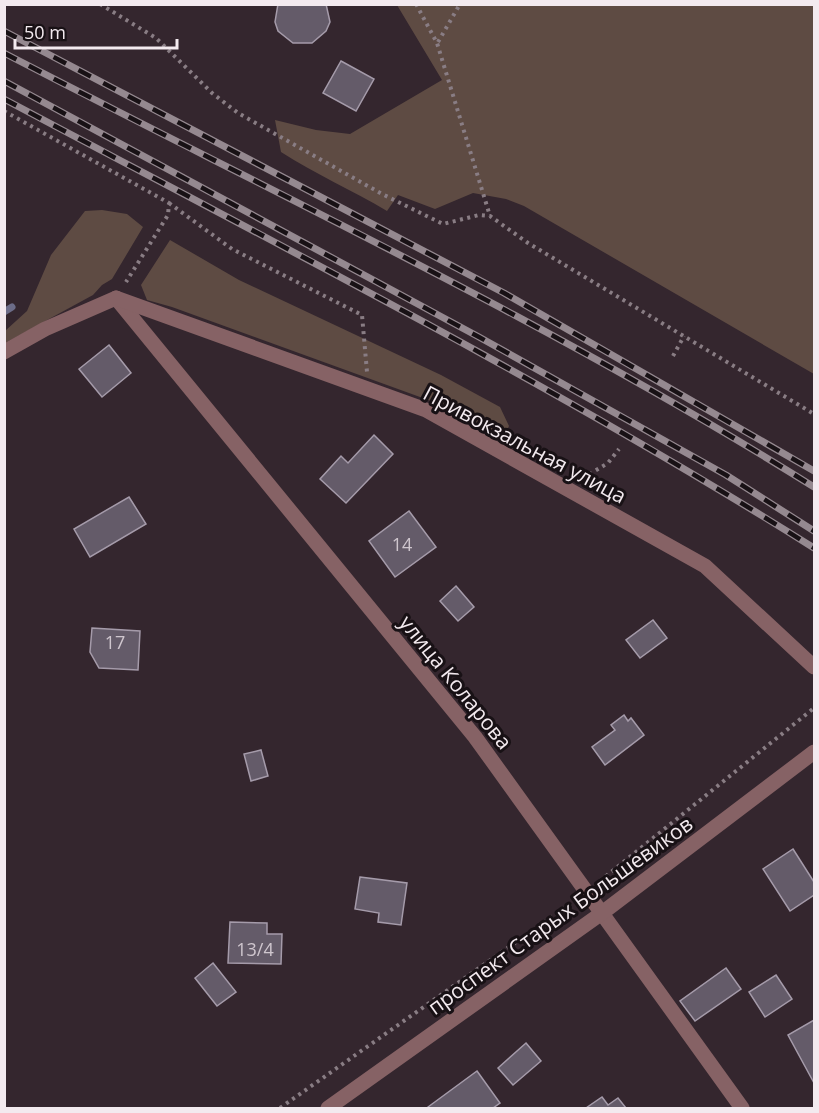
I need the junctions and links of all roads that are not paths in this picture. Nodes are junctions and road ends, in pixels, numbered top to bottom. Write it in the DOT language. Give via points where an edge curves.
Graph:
graph roads {
  1 [pos="116,298"];
  2 [pos="4,352"];
  3 [pos="814,667"];
  4 [pos="814,752"];
  5 [pos="602,913"];
  6 [pos="328,1108"];
  7 [pos="742,1108"];
  1 -- 2 [label="street"];
  1 -- 3 [label="street, Привокзальная улица" via="426,410 705,566"];
  1 -- 5 [label="street, улица Коларова" via="475,737"];
  4 -- 5 [label="street, проспект Старых Большевиков"];
  5 -- 6 [label="street, проспект Старых Большевиков"];
  5 -- 7 [label="street, улица Коларова"];
}
